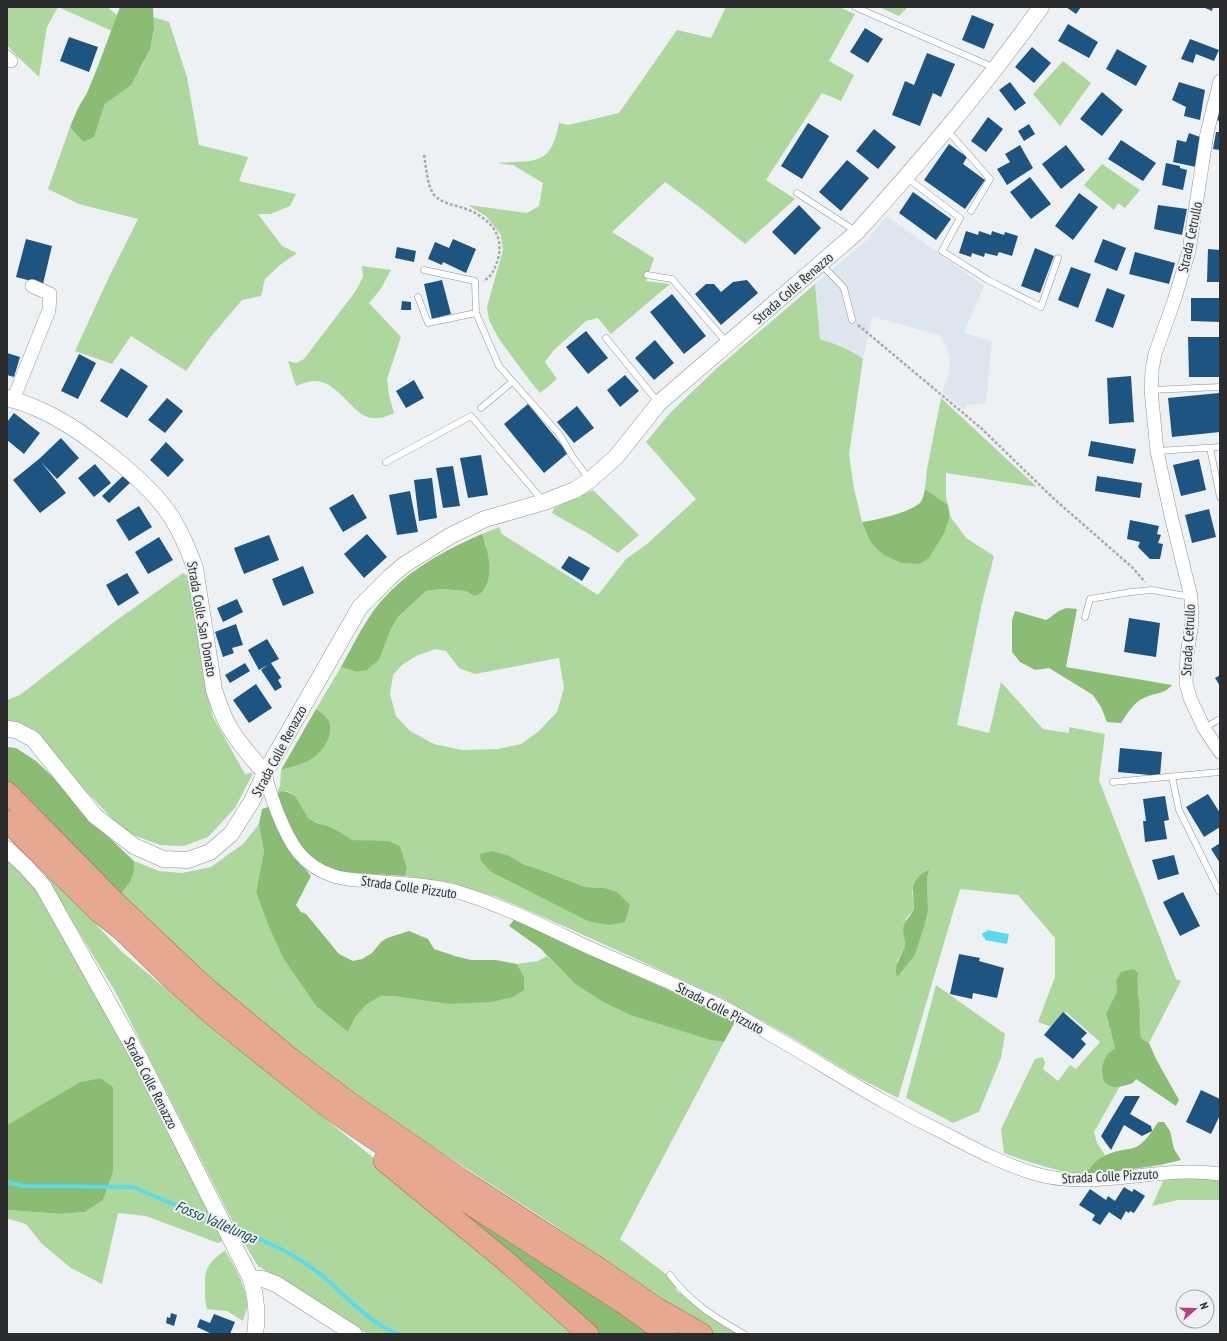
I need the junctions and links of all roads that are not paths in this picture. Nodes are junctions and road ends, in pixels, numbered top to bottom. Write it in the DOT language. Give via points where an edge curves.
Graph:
graph roads {
  1 [pos="855,7"];
  2 [pos="1040,7"];
  3 [pos="996,68"];
  4 [pos="1220,81"];
  5 [pos="946,128"];
  6 [pos="905,176"];
  7 [pos="797,192"];
  8 [pos="971,211"];
  9 [pos="857,232"];
  10 [pos="1058,258"];
  11 [pos="821,264"];
  12 [pos="424,270"];
  13 [pos="647,275"];
  14 [pos="32,286"];
  15 [pos="418,297"];
  16 [pos="476,313"];
  17 [pos="852,320"];
  18 [pos="606,338"];
  19 [pos="728,344"];
  20 [pos="512,382"];
  21 [pos="1220,387"];
  22 [pos="1151,390"];
  23 [pos="10,399"];
  24 [pos="660,404"];
  25 [pos="481,408"];
  26 [pos="1220,447"];
  27 [pos="1210,448"];
  28 [pos="1157,452"];
  29 [pos="386,462"];
  30 [pos="590,480"];
  31 [pos="1220,497"];
  32 [pos="544,502"];
  33 [pos="1191,597"];
  34 [pos="1085,618"];
  35 [pos="1220,719"];
  36 [pos="1204,728"];
  37 [pos="7,729"];
  38 [pos="1220,752"];
  39 [pos="1220,772"];
  40 [pos="265,773"];
  41 [pos="1172,777"];
  42 [pos="1113,782"];
  43 [pos="7,792"];
  44 [pos="7,822"];
  45 [pos="7,849"];
  46 [pos="1219,891"];
  47 [pos="105,905"];
  48 [pos="1220,1174"];
  49 [pos="670,1275"];
  50 [pos="251,1279"];
  51 [pos="656,1307"];
  52 [pos="256,1334"];
  53 [pos="354,1334"];
  54 [pos="588,1334"];
  55 [pos="667,1334"];
  56 [pos="685,1334"];
  57 [pos="702,1334"];
  58 [pos="744,1334"];
  1 -- 3 [label="lane"];
  2 -- 3 [label="street, Strada Colle Renazzo"];
  3 -- 5 [label="street, Strada Colle Renazzo"];
  4 -- 22 [label="street, Strada Cetrullo" via="1207,133 1189,251 1155,354"];
  5 -- 6 [label="street, Strada Colle Renazzo"];
  5 -- 8 [label="lane" via="990,179"];
  6 -- 9 [label="street, Strada Colle Renazzo"];
  6 -- 10 [label="lane" via="960,218 942,251 988,280 1041,307"];
  7 -- 9 [label="lane"];
  9 -- 11 [label="street, Strada Colle Renazzo"];
  11 -- 17 [label="lane" via="844,288"];
  11 -- 19 [label="street, Strada Colle Renazzo"];
  12 -- 16 [label="lane" via="475,281"];
  13 -- 19 [label="lane" via="672,279"];
  14 -- 23 [label="street" via="50,294 48,310"];
  15 -- 16 [label="lane" via="428,323"];
  16 -- 20 [label="lane" via="499,366"];
  18 -- 24 [label="lane"];
  19 -- 24 [label="street, Strada Colle Renazzo"];
  20 -- 25 [label="lane"];
  20 -- 30 [label="lane" via="560,435"];
  21 -- 22 [label="lane"];
  22 -- 28 [label="street, Strada Cetrullo"];
  23 -- 40 [label="street, Strada Colle San Donato" via="52,415 84,436 132,474 172,518 189,551 194,568 214,690 220,709 234,734"];
  24 -- 30 [label="street, Strada Colle Renazzo" via="616,457"];
  26 -- 27 [label="lane"];
  27 -- 28 [label="lane"];
  27 -- 31 [label="lane"];
  28 -- 33 [label="street, Strada Cetrullo"];
  29 -- 32 [label="lane" via="471,416"];
  30 -- 32 [label="street, Strada Colle Renazzo" via="575,490"];
  32 -- 40 [label="street, Strada Colle Renazzo" via="485,519 450,536 404,565 390,577 360,607"];
  33 -- 34 [label="lane, Strada Cetrullo" via="1152,590 1090,599"];
  33 -- 36 [label="street, Strada Cetrullo" via="1192,622 1186,683"];
  35 -- 36 [label="lane"];
  36 -- 38 [label="street, Strada Cetrullo"];
  37 -- 40 [label="street, Strada Colle Renazzo" via="16,730 33,739 95,816 134,846 163,859 188,860 210,852 231,834 252,801"];
  39 -- 41 [label="lane"];
  40 -- 48 [label="street, Strada Colle Pizzuto" via="269,791 293,847 304,860 319,870 353,880 456,892 516,913 726,1008 885,1103 1015,1167 1056,1179 1079,1180 1171,1172 1197,1171"];
  41 -- 42 [label="lane"];
  41 -- 46 [label="lane" via="1179,810"];
  43 -- 47 [label="highway"];
  44 -- 47 [label="highway"];
  45 -- 50 [label="street, Strada Colle Renazzo" via="43,886 141,1061"];
  47 -- 51 [label="highway" via="290,1058 344,1098 462,1180"];
  47 -- 54 [label="highway" via="116,934 167,984 210,1022 462,1225"];
  47 -- 55 [label="highway" via="121,929 171,978 215,1017 333,1111"];
  49 -- 58 [label="lane" via="688,1297 716,1318"];
  50 -- 52 [label="street, Strada Colle Renazzo" via="255,1294"];
  50 -- 53 [label="street" via="263,1279 276,1284"];
  51 -- 56 [label="highway"];
  51 -- 57 [label="highway"];
}
